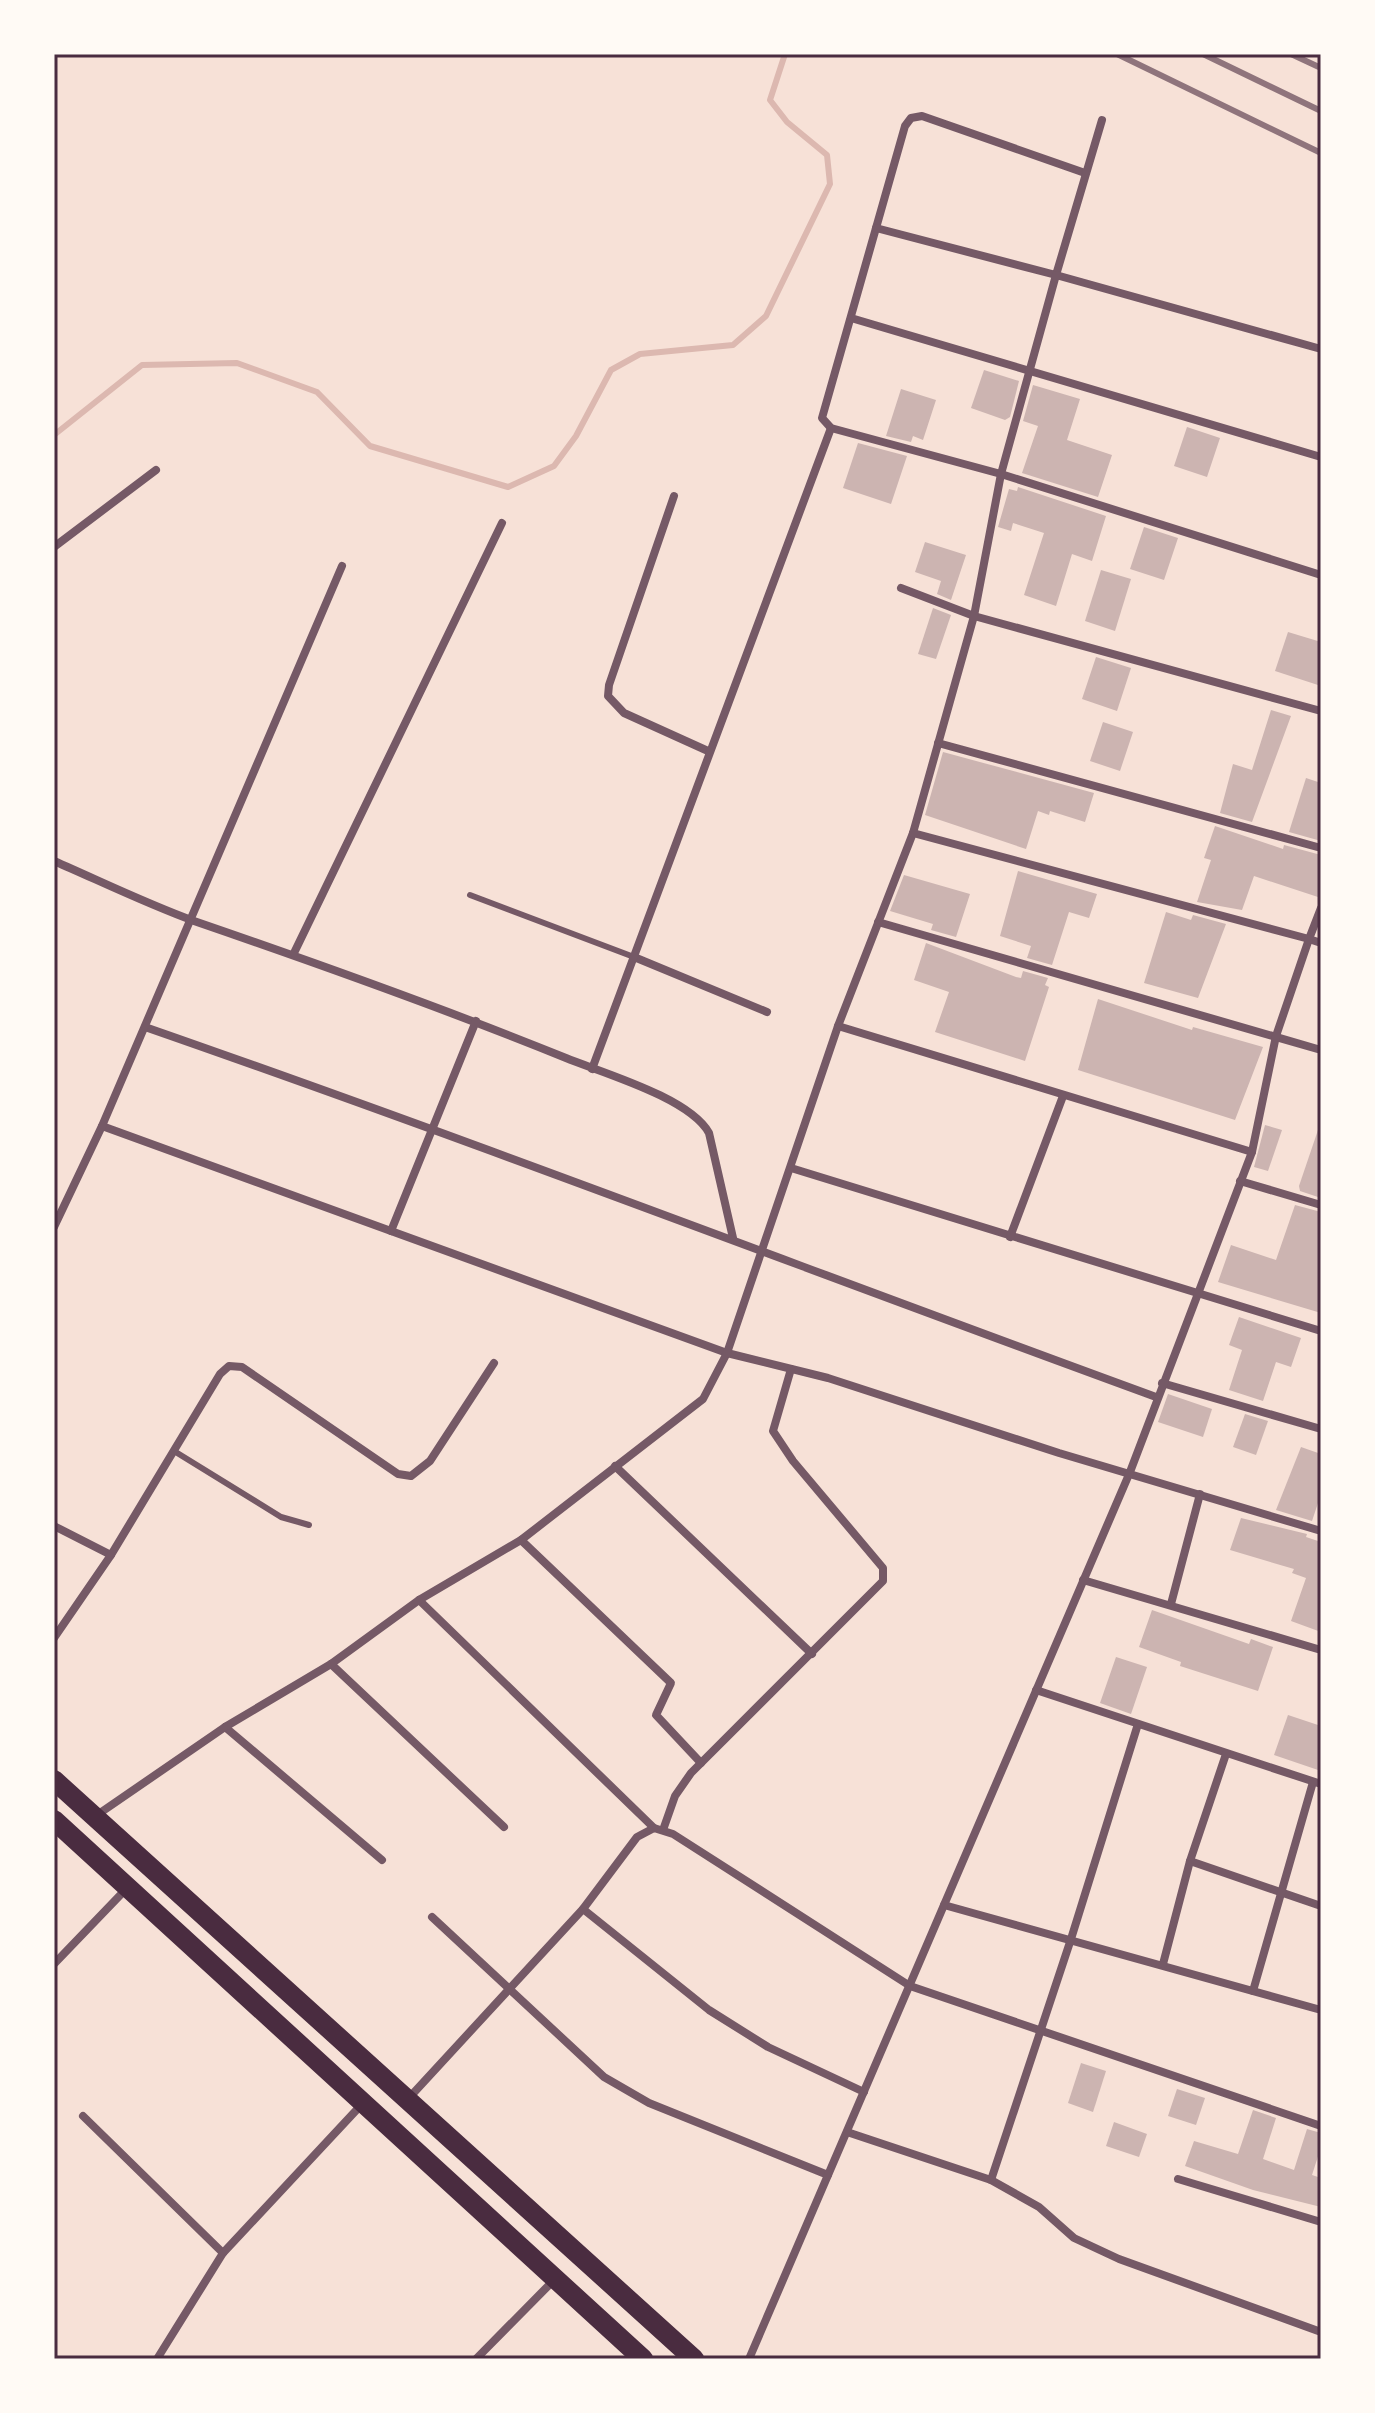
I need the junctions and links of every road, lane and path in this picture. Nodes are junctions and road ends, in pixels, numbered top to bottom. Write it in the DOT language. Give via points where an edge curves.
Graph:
graph roads {
  1 [pos="1102,120"];
  2 [pos="1085,173"];
  3 [pos="876,228"];
  4 [pos="1056,275"];
  5 [pos="851,318"];
  6 [pos="1321,349"];
  7 [pos="1029,370"];
  8 [pos="831,428"];
  9 [pos="1321,457"];
  10 [pos="156,470"];
  11 [pos="1001,474"];
  12 [pos="674,496"];
  13 [pos="502,523"];
  14 [pos="54,547"];
  15 [pos="342,566"];
  16 [pos="1321,575"];
  17 [pos="901,588"];
  18 [pos="974,616"];
  19 [pos="1321,711"];
  20 [pos="938,743"];
  21 [pos="708,751"];
  22 [pos="913,833"];
  23 [pos="1321,848"];
  24 [pos="54,861"];
  25 [pos="470,895"];
  26 [pos="1321,908"];
  27 [pos="192,920"];
  28 [pos="878,922"];
  29 [pos="1309,939"];
  30 [pos="1321,943"];
  31 [pos="294,953"];
  32 [pos="634,957"];
  33 [pos="767,1012"];
  34 [pos="476,1021"];
  35 [pos="838,1026"];
  36 [pos="145,1027"];
  37 [pos="1276,1036"];
  38 [pos="1321,1050"];
  39 [pos="592,1069"];
  40 [pos="1063,1096"];
  41 [pos="102,1126"];
  42 [pos="435,1128"];
  43 [pos="1252,1152"];
  44 [pos="791,1168"];
  45 [pos="1240,1181"];
  46 [pos="1321,1205"];
  47 [pos="54,1227"];
  48 [pos="391,1231"];
  49 [pos="1010,1237"];
  50 [pos="733,1238"];
  51 [pos="762,1251"];
  52 [pos="1197,1295"];
  53 [pos="1321,1331"];
  54 [pos="727,1353"];
  55 [pos="494,1363"];
  56 [pos="795,1370"];
  57 [pos="1162,1383"];
  58 [pos="1156,1397"];
  59 [pos="1321,1429"];
  60 [pos="174,1451"];
  61 [pos="615,1466"];
  62 [pos="1130,1472"];
  63 [pos="1200,1494"];
  64 [pos="309,1525"];
  65 [pos="54,1526"];
  66 [pos="1321,1531"];
  67 [pos="521,1540"];
  68 [pos="111,1555"];
  69 [pos="1083,1580"];
  70 [pos="419,1600"];
  71 [pos="1171,1604"];
  72 [pos="54,1638"];
  73 [pos="1321,1650"];
  74 [pos="812,1654"];
  75 [pos="331,1664"];
  76 [pos="1036,1690"];
  77 [pos="1138,1724"];
  78 [pos="225,1727"];
  79 [pos="1226,1754"];
  80 [pos="701,1763"];
  81 [pos="54,1780"];
  82 [pos="1317,1783"];
  83 [pos="96,1816"];
  84 [pos="54,1820"];
  85 [pos="504,1827"];
  86 [pos="659,1829"];
  87 [pos="382,1860"];
  88 [pos="1190,1861"];
  89 [pos="128,1887"];
  90 [pos="1280,1895"];
  91 [pos="944,1905"];
  92 [pos="1321,1906"];
  93 [pos="583,1909"];
  94 [pos="432,1917"];
  95 [pos="1071,1939"];
  96 [pos="54,1964"];
  97 [pos="1163,1964"];
  98 [pos="910,1986"];
  99 [pos="509,1988"];
  100 [pos="1253,1991"];
  101 [pos="1321,2010"];
  102 [pos="1041,2032"];
  103 [pos="864,2092"];
  104 [pos="407,2100"];
  105 [pos="363,2102"];
  106 [pos="83,2116"];
  107 [pos="1321,2126"];
  108 [pos="847,2132"];
  109 [pos="828,2175"];
  110 [pos="1178,2179"];
  111 [pos="991,2180"];
  112 [pos="1321,2222"];
  113 [pos="223,2253"];
  114 [pos="555,2279"];
  115 [pos="1321,2332"];
  116 [pos="157,2359"];
  117 [pos="476,2359"];
  118 [pos="643,2359"];
  119 [pos="694,2359"];
  120 [pos="749,2359"];
  1 -- 2 [label="street"];
  2 -- 3 [label="street" via="934,120 911,118"];
  2 -- 4 [label="street"];
  3 -- 4 [label="street"];
  3 -- 5 [label="street"];
  4 -- 6 [label="street"];
  4 -- 7 [label="street"];
  5 -- 7 [label="street"];
  5 -- 8 [label="street" via="822,410"];
  7 -- 9 [label="street"];
  7 -- 11 [label="street"];
  8 -- 11 [label="street"];
  8 -- 21 [label="street"];
  10 -- 14 [label="street"];
  11 -- 16 [label="street"];
  11 -- 18 [label="street"];
  12 -- 21 [label="street" via="608,696 624,713"];
  13 -- 31 [label="street"];
  15 -- 27 [label="street"];
  17 -- 18 [label="street"];
  18 -- 19 [label="street"];
  18 -- 20 [label="street"];
  20 -- 22 [label="street"];
  20 -- 23 [label="street"];
  21 -- 32 [label="street"];
  22 -- 28 [label="street"];
  22 -- 29 [label="street"];
  24 -- 27 [label="street"];
  25 -- 32 [label="lane"];
  26 -- 29 [label="street"];
  27 -- 31 [label="street"];
  27 -- 36 [label="street"];
  28 -- 35 [label="street"];
  28 -- 37 [label="street"];
  29 -- 30 [label="street"];
  29 -- 37 [label="street"];
  31 -- 34 [label="street"];
  32 -- 33 [label="street"];
  32 -- 39 [label="street"];
  34 -- 39 [label="street"];
  34 -- 42 [label="street"];
  35 -- 40 [label="street"];
  35 -- 44 [label="street"];
  36 -- 41 [label="street"];
  36 -- 42 [label="street"];
  37 -- 38 [label="street"];
  37 -- 43 [label="street"];
  39 -- 50 [label="street" via="703,1122 717,1158"];
  40 -- 43 [label="street"];
  40 -- 49 [label="street"];
  41 -- 47 [label="street"];
  41 -- 48 [label="street"];
  42 -- 48 [label="street"];
  42 -- 50 [label="street"];
  43 -- 45 [label="street"];
  44 -- 49 [label="street"];
  44 -- 51 [label="street"];
  45 -- 46 [label="street"];
  45 -- 52 [label="street"];
  48 -- 54 [label="street"];
  49 -- 52 [label="street"];
  50 -- 51 [label="street"];
  51 -- 54 [label="street"];
  51 -- 58 [label="street"];
  52 -- 53 [label="street"];
  52 -- 57 [label="street"];
  54 -- 56 [label="street"];
  54 -- 61 [label="street" via="703,1399"];
  55 -- 60 [label="street" via="430,1461 411,1476 398,1474 242,1367 229,1366 220,1374"];
  56 -- 62 [label="street"];
  56 -- 74 [label="street" via="773,1431 885,1575 879,1589"];
  57 -- 58 [label="street"];
  57 -- 59 [label="street"];
  58 -- 62 [label="street"];
  60 -- 64 [label="lane" via="281,1517"];
  60 -- 68 [label="street"];
  61 -- 67 [label="street"];
  61 -- 74 [label="street"];
  62 -- 63 [label="street"];
  62 -- 69 [label="street"];
  63 -- 66 [label="street"];
  63 -- 71 [label="street"];
  65 -- 68 [label="street"];
  67 -- 70 [label="street"];
  67 -- 80 [label="street" via="671,1683 656,1715"];
  68 -- 72 [label="street"];
  69 -- 71 [label="street"];
  69 -- 76 [label="street"];
  70 -- 75 [label="street"];
  70 -- 86 [label="street"];
  71 -- 73 [label="street"];
  74 -- 80 [label="street"];
  75 -- 78 [label="street"];
  75 -- 85 [label="street"];
  76 -- 77 [label="street"];
  76 -- 91 [label="street"];
  77 -- 79 [label="street"];
  77 -- 95 [label="street"];
  78 -- 83 [label="street"];
  78 -- 87 [label="street"];
  79 -- 82 [label="street"];
  79 -- 88 [label="street"];
  80 -- 86 [label="street" via="675,1796"];
  81 -- 83 [label="highway"];
  82 -- 90 [label="street"];
  83 -- 104 [label="highway"];
  84 -- 89 [label="highway"];
  86 -- 93 [label="street" via="637,1837"];
  86 -- 98 [label="street"];
  88 -- 90 [label="street"];
  88 -- 97 [label="street"];
  89 -- 96 [label="street"];
  89 -- 105 [label="highway"];
  90 -- 92 [label="street"];
  90 -- 100 [label="street"];
  91 -- 95 [label="street"];
  91 -- 98 [label="street"];
  93 -- 99 [label="street"];
  93 -- 103 [label="street" via="709,2010 768,2047"];
  94 -- 99 [label="street"];
  95 -- 97 [label="street"];
  95 -- 102 [label="street"];
  97 -- 100 [label="street"];
  98 -- 102 [label="street"];
  98 -- 103 [label="street"];
  99 -- 104 [label="street"];
  99 -- 109 [label="street" via="604,2077 649,2103"];
  100 -- 101 [label="street"];
  102 -- 107 [label="street"];
  102 -- 111 [label="street"];
  103 -- 108 [label="street"];
  104 -- 119 [label="highway"];
  105 -- 113 [label="street"];
  105 -- 114 [label="highway"];
  106 -- 113 [label="street"];
  108 -- 109 [label="street"];
  108 -- 111 [label="street"];
  109 -- 120 [label="street"];
  110 -- 112 [label="street"];
  111 -- 115 [label="street" via="1039,2207 1074,2238 1108,2254"];
  113 -- 116 [label="street"];
  114 -- 117 [label="street"];
  114 -- 118 [label="highway"];
}
